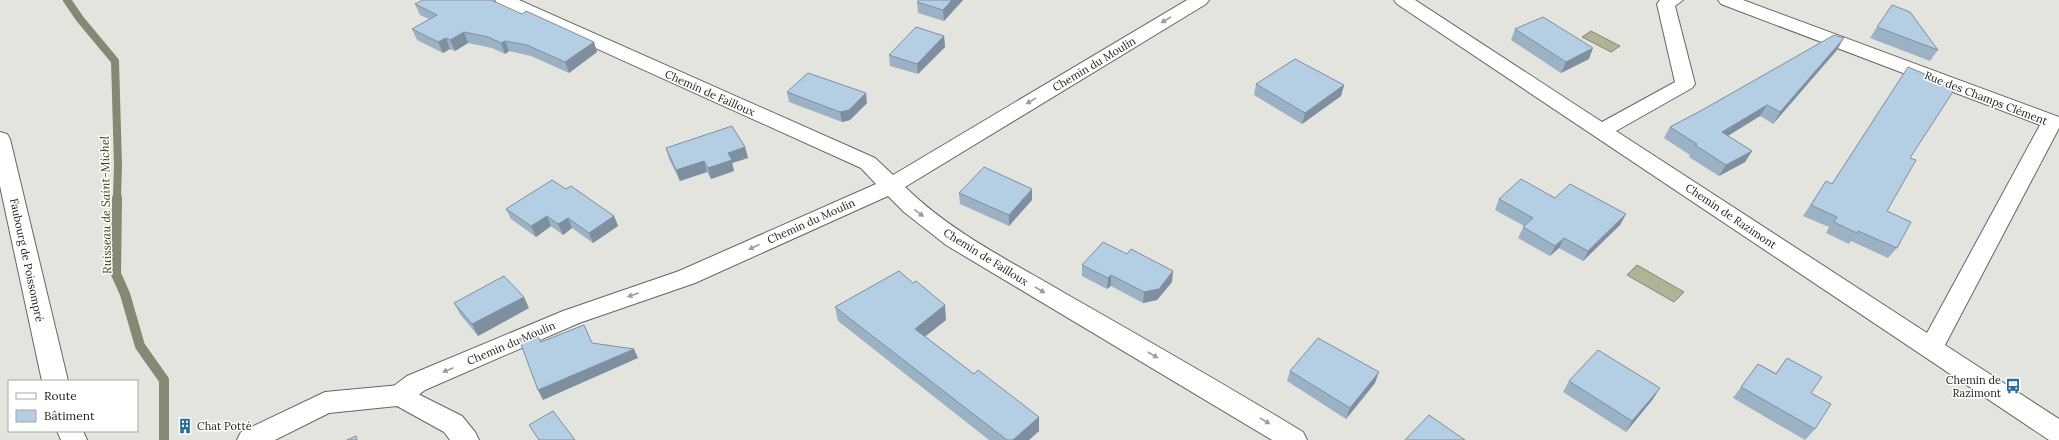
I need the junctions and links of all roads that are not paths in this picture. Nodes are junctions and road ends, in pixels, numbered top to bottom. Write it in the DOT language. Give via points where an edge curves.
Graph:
graph roads {
  1 [pos="504,0"];
  2 [pos="1200,0"];
  3 [pos="1403,0"];
  4 [pos="1674,0"];
  5 [pos="1727,0"];
  6 [pos="1602,130"];
  7 [pos="0,139"];
  8 [pos="892,185"];
  9 [pos="1932,349"];
  10 [pos="55,380"];
  11 [pos="400,395"];
  12 [pos="2059,433"];
  13 [pos="250,440"];
  14 [pos="466,440"];
  15 [pos="1294,440"];
  1 -- 8 [label="street, Chemin de Failloux" via="868,163"];
  2 -- 8 [label="street, Chemin du Moulin, one-way"];
  3 -- 6 [label="street, Chemin de Razimont"];
  4 -- 6 [label="street" via="1666,4 1685,84"];
  5 -- 9 [label="street, Rue des Champs Clément" via="2052,122"];
  6 -- 9 [label="street, Chemin de Razimont"];
  7 -- 10 [label="street, Faubourg de Poissompré"];
  8 -- 11 [label="street, Chemin du Moulin, one-way" via="687,276 571,317 416,383"];
  8 -- 15 [label="street, Chemin de Failloux, one-way" via="912,207 954,239"];
  9 -- 12 [label="street, Chemin de Razimont"];
  11 -- 13 [label="street" via="325,403"];
  11 -- 14 [label="street" via="453,424"];
}
